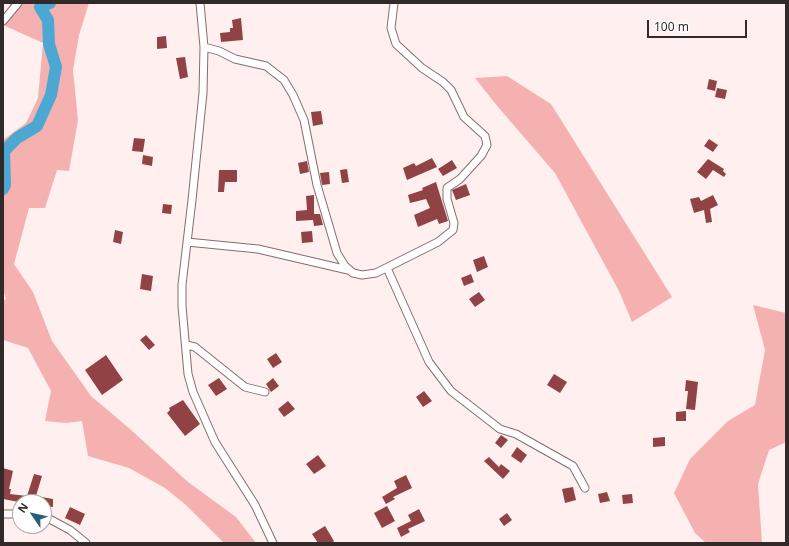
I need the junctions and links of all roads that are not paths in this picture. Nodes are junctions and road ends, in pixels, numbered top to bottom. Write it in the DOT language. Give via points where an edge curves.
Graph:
graph roads {
  1 [pos="18,3"];
  2 [pos="200,3"];
  3 [pos="394,3"];
  4 [pos="3,21"];
  5 [pos="204,47"];
  6 [pos="187,242"];
  7 [pos="387,268"];
  8 [pos="348,270"];
  9 [pos="186,345"];
  10 [pos="265,392"];
  11 [pos="585,488"];
  12 [pos="52,520"];
  13 [pos="86,543"];
  14 [pos="273,543"];
  1 -- 4 [label="street"];
  2 -- 5 [label="street"];
  3 -- 7 [label="street" via="391,28 394,41 422,68 444,82 451,90 464,117 483,132 487,145 482,156 460,179 447,188 447,199 454,222 453,230 438,242"];
  5 -- 6 [label="street" via="203,93"];
  5 -- 8 [label="street" via="235,59 266,66 278,74 289,87 304,120 317,185 333,244"];
  6 -- 8 [label="street" via="258,249"];
  6 -- 9 [label="street" via="182,285"];
  7 -- 8 [label="street" via="362,275"];
  7 -- 11 [label="street" via="429,362 451,391 500,430 516,434 573,466"];
  9 -- 10 [label="street" via="195,347 245,387"];
  9 -- 14 [label="street" via="188,374 193,392 215,442 255,505"];
  12 -- 13 [label="street"];
}
